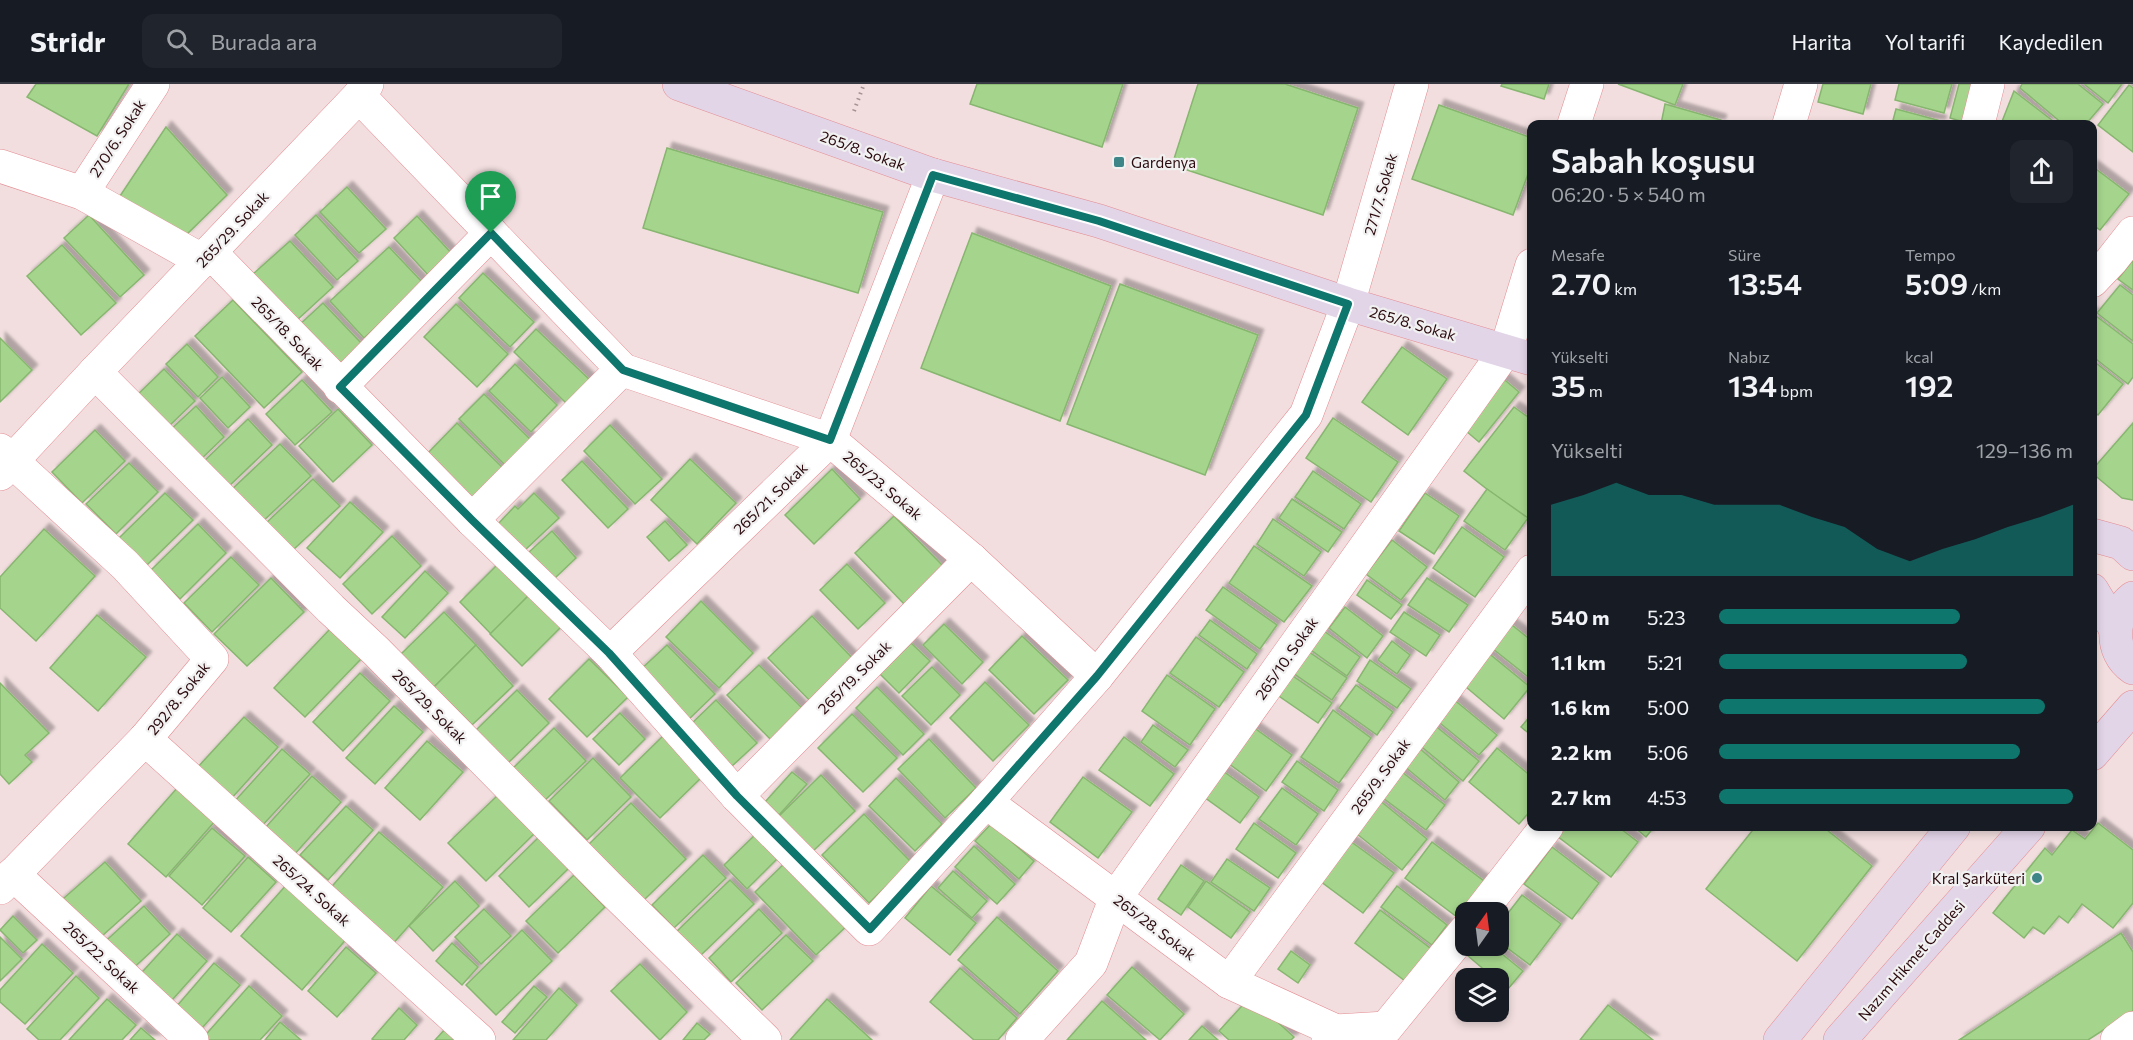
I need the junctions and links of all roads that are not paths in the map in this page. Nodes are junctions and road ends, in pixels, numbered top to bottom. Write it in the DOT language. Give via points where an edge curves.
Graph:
graph roads {
  1 [pos="153,84"];
  2 [pos="679,84"];
  3 [pos="1412,84"];
  4 [pos="1587,84"];
  5 [pos="1801,84"];
  6 [pos="1988,84"];
  7 [pos="363,90"];
  8 [pos="1575,120"];
  9 [pos="1791,120"];
  10 [pos="1979,120"];
  11 [pos="0,166"];
  12 [pos="933,175"];
  13 [pos="82,193"];
  14 [pos="491,233"];
  15 [pos="2133,234"];
  16 [pos="206,256"];
  17 [pos="2099,263"];
  18 [pos="1527,300"];
  19 [pos="1348,304"];
  20 [pos="1519,355"];
  21 [pos="622,369"];
  22 [pos="94,372"];
  23 [pos="340,387"];
  24 [pos="830,440"];
  25 [pos="4,461"];
  26 [pos="472,520"];
  27 [pos="2097,536"];
  28 [pos="2133,554"];
  29 [pos="971,559"];
  30 [pos="1527,578"];
  31 [pos="2097,598"];
  32 [pos="2133,598"];
  33 [pos="2115,628"];
  34 [pos="2097,650"];
  35 [pos="609,653"];
  36 [pos="2133,668"];
  37 [pos="1097,676"];
  38 [pos="2132,710"];
  39 [pos="145,739"];
  40 [pos="2097,748"];
  41 [pos="737,796"];
  42 [pos="986,802"];
  43 [pos="1543,831"];
  44 [pos="1950,831"];
  45 [pos="2025,831"];
  46 [pos="7,881"];
  47 [pos="1116,897"];
  48 [pos="1488,902"];
  49 [pos="870,929"];
  50 [pos="1455,946"];
  51 [pos="1229,982"];
  52 [pos="2133,1028"];
  53 [pos="1393,1034"];
  54 [pos="1332,1036"];
  55 [pos="192,1040"];
  56 [pos="479,1040"];
  57 [pos="765,1040"];
  58 [pos="1022,1040"];
  59 [pos="1780,1040"];
  60 [pos="1840,1040"];
  61 [pos="2117,1040"];
  1 -- 13 [label="street, 270/6. Sokak"];
  2 -- 12 [label="street, 265/8. Sokak"];
  3 -- 19 [label="street, 271/7. Sokak"];
  4 -- 8 [label="street"];
  5 -- 9 [label="street"];
  6 -- 10 [label="street"];
  7 -- 14 [label="street"];
  7 -- 16 [label="street, 265/29. Sokak"];
  11 -- 13 [label="street, 265/18. Sokak"];
  12 -- 19 [label="street, 265/8. Sokak" via="1099,221"];
  12 -- 24 [label="street, 265/21. Sokak"];
  13 -- 16 [label="street, 265/18. Sokak"];
  14 -- 21 [label="street"];
  14 -- 23 [label="street"];
  15 -- 17 [label="street"];
  16 -- 22 [label="street, 265/29. Sokak"];
  16 -- 23 [label="street, 265/18. Sokak"];
  18 -- 20 [label="street, 265/10. Sokak"];
  19 -- 20 [label="street, 265/8. Sokak"];
  19 -- 37 [label="street, 271/7. Sokak" via="1306,415"];
  20 -- 47 [label="street, 265/10. Sokak"];
  21 -- 24 [label="street, 265/23. Sokak"];
  21 -- 26 [label="street"];
  22 -- 25 [label="street, 265/29. Sokak"];
  22 -- 57 [label="street, 265/29. Sokak"];
  23 -- 26 [label="street, 265/18. Sokak"];
  24 -- 29 [label="street, 265/23. Sokak"];
  24 -- 35 [label="street, 265/21. Sokak"];
  25 -- 39 [label="street, 292/8. Sokak" via="125,565 212,659"];
  26 -- 35 [label="street, 265/18. Sokak"];
  27 -- 28 [label="street" via="2121,543"];
  29 -- 37 [label="street, 265/23. Sokak"];
  29 -- 41 [label="street, 265/19. Sokak"];
  30 -- 51 [label="street, 265/9. Sokak"];
  31 -- 33 [label="street"];
  32 -- 33 [label="street"];
  33 -- 34 [label="street"];
  33 -- 36 [label="street" via="2120,653"];
  35 -- 41 [label="street, 265/18. Sokak"];
  37 -- 42 [label="street, 271/7. Sokak"];
  38 -- 40 [label="street"];
  39 -- 46 [label="street, 292/8. Sokak"];
  39 -- 56 [label="street, 265/24. Sokak"];
  41 -- 49 [label="street, 265/18. Sokak"];
  42 -- 47 [label="street, 265/28. Sokak"];
  42 -- 49 [label="street, 271/7. Sokak"];
  43 -- 48 [label="street"];
  44 -- 59 [label="street"];
  45 -- 60 [label="street, Nazım Hikmet Caddesi"];
  46 -- 55 [label="street, 265/22. Sokak"];
  47 -- 51 [label="street, 265/28. Sokak"];
  47 -- 58 [label="street, 265/10. Sokak" via="1091,963"];
  50 -- 53 [label="street"];
  51 -- 54 [label="street, 265/28. Sokak"];
  52 -- 61 [label="street"];
  53 -- 54 [label="street"];
}
